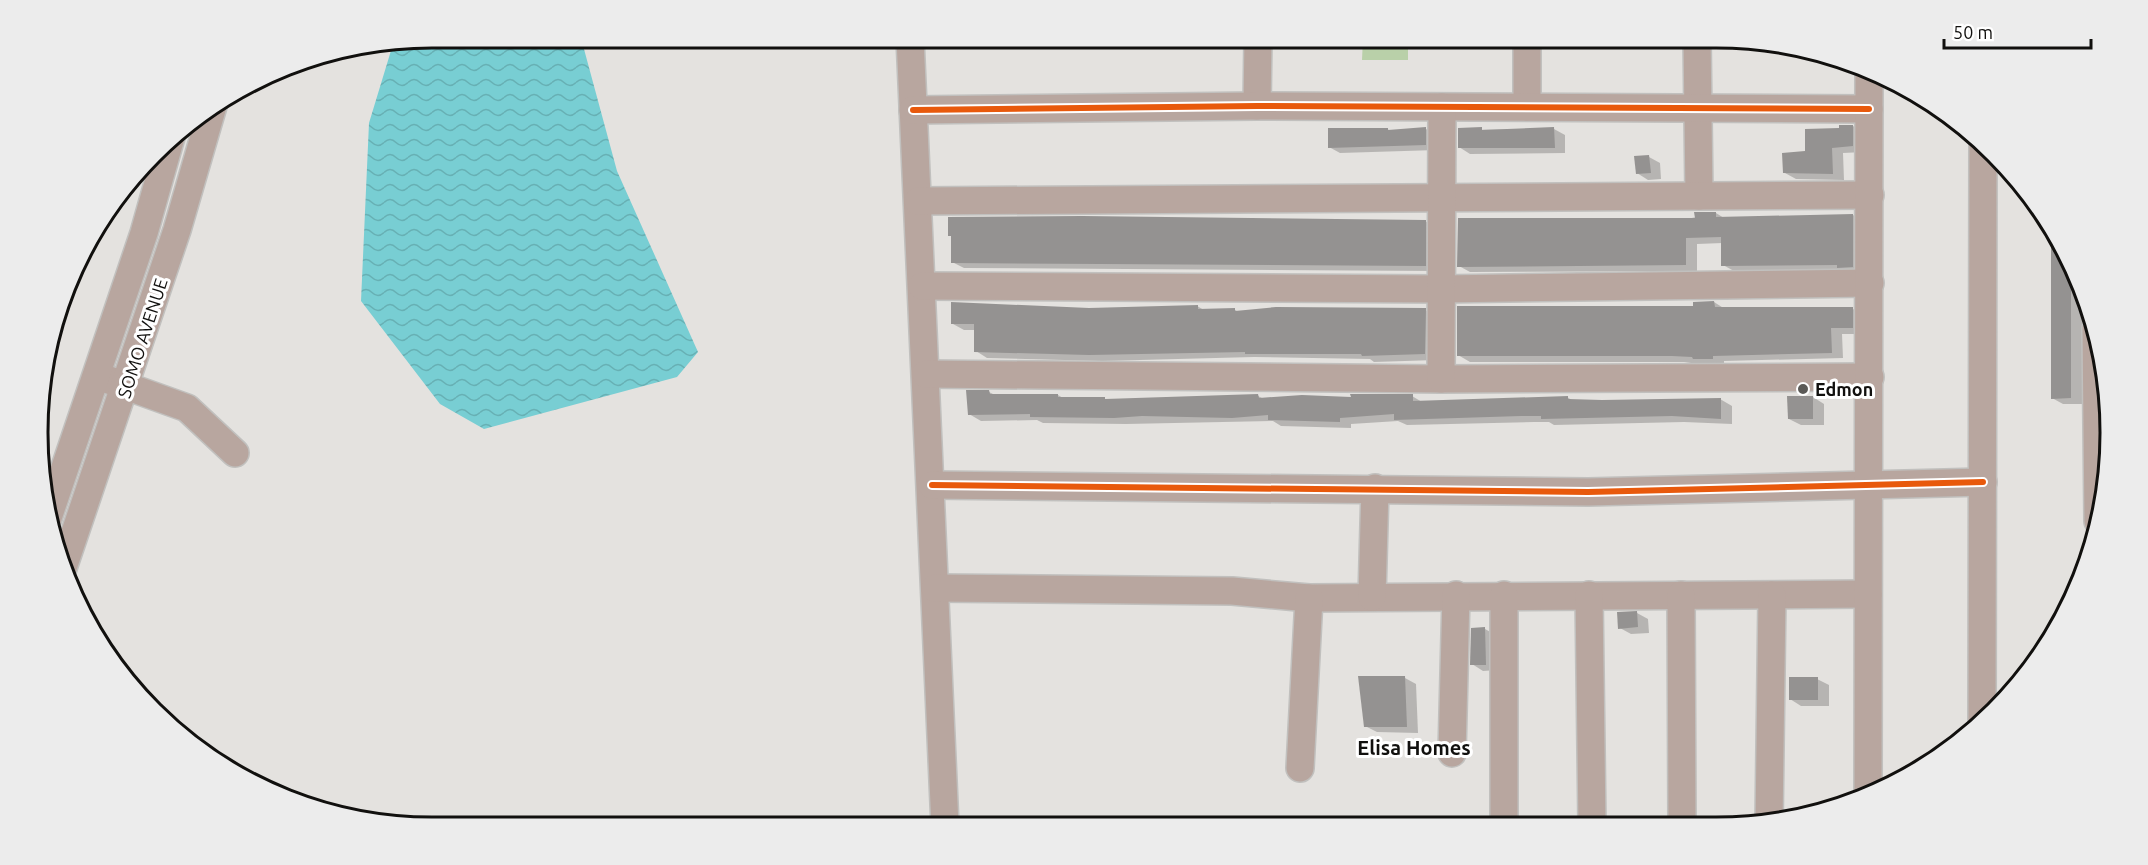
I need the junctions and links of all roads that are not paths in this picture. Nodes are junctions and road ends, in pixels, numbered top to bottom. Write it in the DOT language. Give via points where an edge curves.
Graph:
graph roads {
  1 [pos="910,48"];
  2 [pos="1258,48"];
  3 [pos="1527,48"];
  4 [pos="1697,48"];
  5 [pos="1869,80"];
  6 [pos="1257,106"];
  7 [pos="1442,107"];
  8 [pos="1527,107"];
  9 [pos="1697,108"];
  10 [pos="1869,109"];
  11 [pos="913,110"];
  12 [pos="209,120"];
  13 [pos="166,156"];
  14 [pos="1983,157"];
  15 [pos="1870,195"];
  16 [pos="1699,196"];
  17 [pos="1442,198"];
  18 [pos="918,201"];
  19 [pos="1870,283"];
  20 [pos="922,285"];
  21 [pos="1442,289"];
  22 [pos="926,374"];
  23 [pos="97,376"];
  24 [pos="1870,376"];
  25 [pos="1441,379"];
  26 [pos="126,386"];
  27 [pos="235,453"];
  28 [pos="1983,482"];
  29 [pos="1870,483"];
  30 [pos="932,485"];
  31 [pos="1375,489"];
  32 [pos="54,501"];
  33 [pos="67,554"];
  34 [pos="935,588"];
  35 [pos="1868,594"];
  36 [pos="1456,595"];
  37 [pos="1504,595"];
  38 [pos="1589,595"];
  39 [pos="1681,595"];
  40 [pos="1772,595"];
  41 [pos="1372,597"];
  42 [pos="1309,598"];
  43 [pos="1982,709"];
  44 [pos="1452,753"];
  45 [pos="1300,768"];
  46 [pos="1868,786"];
  47 [pos="1769,813"];
  48 [pos="945,817"];
  49 [pos="1504,817"];
  50 [pos="1592,817"];
  51 [pos="1682,817"];
  1 -- 11 [label="street"];
  2 -- 6 [label="street"];
  3 -- 8 [label="street"];
  4 -- 9 [label="street"];
  5 -- 10 [label="street"];
  6 -- 7 [label="street"];
  6 -- 11 [label="street"];
  7 -- 8 [label="street"];
  7 -- 17 [label="street"];
  8 -- 9 [label="street"];
  9 -- 10 [label="street"];
  9 -- 16 [label="street"];
  10 -- 15 [label="street"];
  11 -- 18 [label="street"];
  12 -- 26 [label="street, SOMO AVENUE"];
  13 -- 23 [label="street, SOMO AVENUE"];
  14 -- 28 [label="street"];
  15 -- 16 [label="street"];
  15 -- 19 [label="street"];
  16 -- 17 [label="street"];
  17 -- 18 [label="street"];
  17 -- 21 [label="street"];
  18 -- 20 [label="street"];
  19 -- 21 [label="street"];
  19 -- 24 [label="street"];
  20 -- 21 [label="street"];
  20 -- 22 [label="street"];
  21 -- 25 [label="street"];
  22 -- 25 [label="street"];
  22 -- 30 [label="street"];
  23 -- 26 [label="street"];
  23 -- 32 [label="street, SOMO AVENUE"];
  24 -- 25 [label="street"];
  24 -- 29 [label="street"];
  26 -- 27 [label="street" via="188,408"];
  26 -- 33 [label="street, SOMO AVENUE"];
  28 -- 29 [label="street"];
  28 -- 43 [label="street"];
  29 -- 31 [label="street" via="1588,492"];
  29 -- 35 [label="street"];
  30 -- 31 [label="street"];
  30 -- 34 [label="street"];
  31 -- 41 [label="street"];
  34 -- 42 [label="street" via="1232,591"];
  34 -- 48 [label="street"];
  35 -- 40 [label="street"];
  35 -- 46 [label="street"];
  36 -- 37 [label="street"];
  36 -- 41 [label="street"];
  36 -- 44 [label="street"];
  37 -- 38 [label="street"];
  37 -- 49 [label="street"];
  38 -- 39 [label="street"];
  38 -- 50 [label="street"];
  39 -- 40 [label="street"];
  39 -- 51 [label="street"];
  40 -- 47 [label="street"];
  41 -- 42 [label="street"];
  42 -- 45 [label="street"];
}
